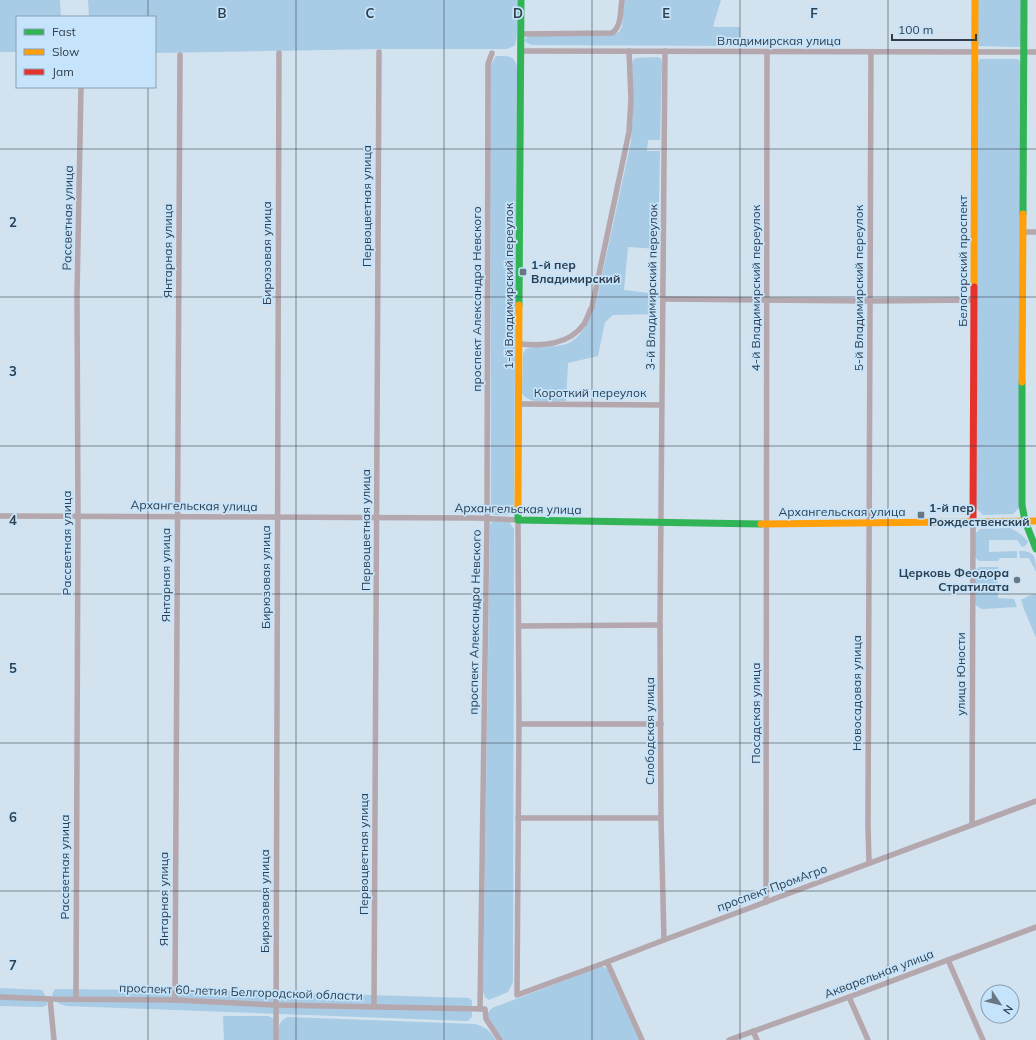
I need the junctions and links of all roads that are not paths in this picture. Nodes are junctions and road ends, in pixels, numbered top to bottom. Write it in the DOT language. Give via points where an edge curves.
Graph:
graph roads {
  1 [pos="521,0"];
  2 [pos="622,0"];
  3 [pos="975,0"];
  4 [pos="1024,0"];
  5 [pos="521,34"];
  6 [pos="629,51"];
  7 [pos="665,51"];
  8 [pos="1025,51"];
  9 [pos="379,52"];
  10 [pos="522,52"];
  11 [pos="767,52"];
  12 [pos="871,52"];
  13 [pos="975,52"];
  14 [pos="1036,52"];
  15 [pos="280,53"];
  16 [pos="492,53"];
  17 [pos="180,55"];
  18 [pos="81,88"];
  19 [pos="1023,232"];
  20 [pos="1036,232"];
  21 [pos="664,299"];
  22 [pos="767,300"];
  23 [pos="974,300"];
  24 [pos="870,301"];
  25 [pos="520,344"];
  26 [pos="519,404"];
  27 [pos="661,405"];
  28 [pos="0,516"];
  29 [pos="78,516"];
  30 [pos="177,517"];
  31 [pos="277,518"];
  32 [pos="377,518"];
  33 [pos="487,518"];
  34 [pos="518,520"];
  35 [pos="1025,521"];
  36 [pos="1036,521"];
  37 [pos="662,522"];
  38 [pos="973,522"];
  39 [pos="868,523"];
  40 [pos="767,524"];
  41 [pos="1036,549"];
  42 [pos="660,625"];
  43 [pos="519,626"];
  44 [pos="519,724"];
  45 [pos="661,724"];
  46 [pos="1036,801"];
  47 [pos="518,818"];
  48 [pos="660,818"];
  49 [pos="972,825"];
  50 [pos="869,863"];
  51 [pos="766,902"];
  52 [pos="1036,927"];
  53 [pos="664,940"];
  54 [pos="948,960"];
  55 [pos="607,962"];
  56 [pos="0,997"];
  57 [pos="849,997"];
  58 [pos="76,998"];
  59 [pos="50,999"];
  60 [pos="175,1000"];
  61 [pos="275,1005"];
  62 [pos="374,1007"];
  63 [pos="480,1009"];
  64 [pos="753,1031"];
  65 [pos="54,1040"];
  66 [pos="276,1040"];
  67 [pos="500,1040"];
  68 [pos="642,1040"];
  69 [pos="729,1040"];
  70 [pos="757,1040"];
  71 [pos="868,1040"];
  72 [pos="984,1040"];
  1 -- 5 [label="street, 1-й Владимирский переулок"];
  2 -- 5 [label="street" via="619,25 612,33"];
  3 -- 13 [label="street, Белогорский проспект"];
  4 -- 8 [label="street"];
  5 -- 10 [label="street, 1-й Владимирский переулок"];
  6 -- 7 [label="street, Владимирская улица"];
  6 -- 10 [label="street, Владимирская улица"];
  6 -- 25 [label="street" via="628,132 592,307 584,324 564,341"];
  7 -- 11 [label="street, Владимирская улица"];
  7 -- 21 [label="street, 3-й Владимирский переулок"];
  8 -- 13 [label="street, Владимирская улица"];
  8 -- 14 [label="street, Владимирская улица"];
  8 -- 19 [label="street"];
  9 -- 32 [label="street, Первоцветная улица"];
  10 -- 25 [label="street, 1-й Владимирский переулок"];
  11 -- 12 [label="street, Владимирская улица"];
  11 -- 22 [label="street, 4-й Владимирский переулок"];
  12 -- 13 [label="street, Владимирская улица"];
  12 -- 24 [label="street, 5-й Владимирский переулок"];
  13 -- 23 [label="street, Белогорский проспект"];
  15 -- 31 [label="street, Бирюзовая улица"];
  16 -- 33 [label="street, проспект Александра Невского" via="488,64"];
  17 -- 30 [label="street, Янтарная улица"];
  18 -- 29 [label="street, Рассветная улица" via="77,294"];
  19 -- 20 [label="street"];
  19 -- 35 [label="street" via="1022,505"];
  21 -- 22 [label="street"];
  21 -- 27 [label="street, 3-й Владимирский переулок"];
  22 -- 24 [label="street"];
  22 -- 40 [label="street, 4-й Владимирский переулок"];
  23 -- 24 [label="street"];
  23 -- 38 [label="street, Белогорский проспект"];
  24 -- 39 [label="street, 5-й Владимирский переулок"];
  25 -- 26 [label="street, 1-й Владимирский переулок"];
  26 -- 27 [label="street, Короткий переулок"];
  26 -- 34 [label="street, 1-й Владимирский переулок"];
  27 -- 37 [label="street, 3-й Владимирский переулок"];
  28 -- 29 [label="street, Архангельская улица"];
  29 -- 30 [label="street, Архангельская улица"];
  29 -- 58 [label="street, Рассветная улица"];
  30 -- 31 [label="street, Архангельская улица"];
  30 -- 60 [label="street, Янтарная улица"];
  31 -- 32 [label="street, Архангельская улица"];
  31 -- 61 [label="street, Бирюзовая улица"];
  32 -- 33 [label="street, Архангельская улица"];
  32 -- 62 [label="street, Первоцветная улица"];
  33 -- 34 [label="street, Архангельская улица"];
  33 -- 63 [label="street, проспект Александра Невского"];
  34 -- 37 [label="street, Архангельская улица"];
  34 -- 43 [label="street"];
  35 -- 36 [label="street, Архангельская улица"];
  35 -- 38 [label="street, Архангельская улица"];
  35 -- 41 [label="street"];
  37 -- 40 [label="street, Архангельская улица"];
  37 -- 42 [label="street, Слободская улица"];
  38 -- 39 [label="street, Архангельская улица"];
  38 -- 49 [label="street, улица Юности"];
  39 -- 40 [label="street, Архангельская улица"];
  39 -- 50 [label="street, Новосадовая улица"];
  40 -- 51 [label="street, Посадская улица"];
  42 -- 43 [label="street"];
  42 -- 45 [label="street, Слободская улица"];
  43 -- 44 [label="street"];
  44 -- 45 [label="street"];
  44 -- 47 [label="street"];
  45 -- 48 [label="street, Слободская улица"];
  46 -- 49 [label="street, проспект ПромАгро"];
  47 -- 48 [label="street"];
  47 -- 55 [label="street, проспект ПромАгро" via="517,995"];
  48 -- 53 [label="street, Слободская улица"];
  49 -- 50 [label="street, проспект ПромАгро"];
  50 -- 51 [label="street, проспект ПромАгро"];
  51 -- 53 [label="street, проспект ПромАгро"];
  52 -- 54 [label="street, Акварельная улица"];
  53 -- 55 [label="street, проспект ПромАгро"];
  54 -- 57 [label="street, Акварельная улица"];
  54 -- 72 [label="street"];
  55 -- 68 [label="street"];
  56 -- 59 [label="street, проспект 60-летия Белгородской области"];
  57 -- 64 [label="street, Акварельная улица"];
  57 -- 71 [label="street"];
  58 -- 59 [label="street, проспект 60-летия Белгородской области"];
  58 -- 60 [label="street, проспект 60-летия Белгородской области"];
  59 -- 65 [label="street"];
  60 -- 61 [label="street, проспект 60-летия Белгородской области"];
  61 -- 62 [label="street, проспект 60-летия Белгородской области"];
  61 -- 66 [label="street, Бирюзовая улица"];
  62 -- 63 [label="street, проспект 60-летия Белгородской области"];
  63 -- 67 [label="street" via="485,1008 486,1019"];
  64 -- 69 [label="street, Акварельная улица"];
  64 -- 70 [label="street"];
}
